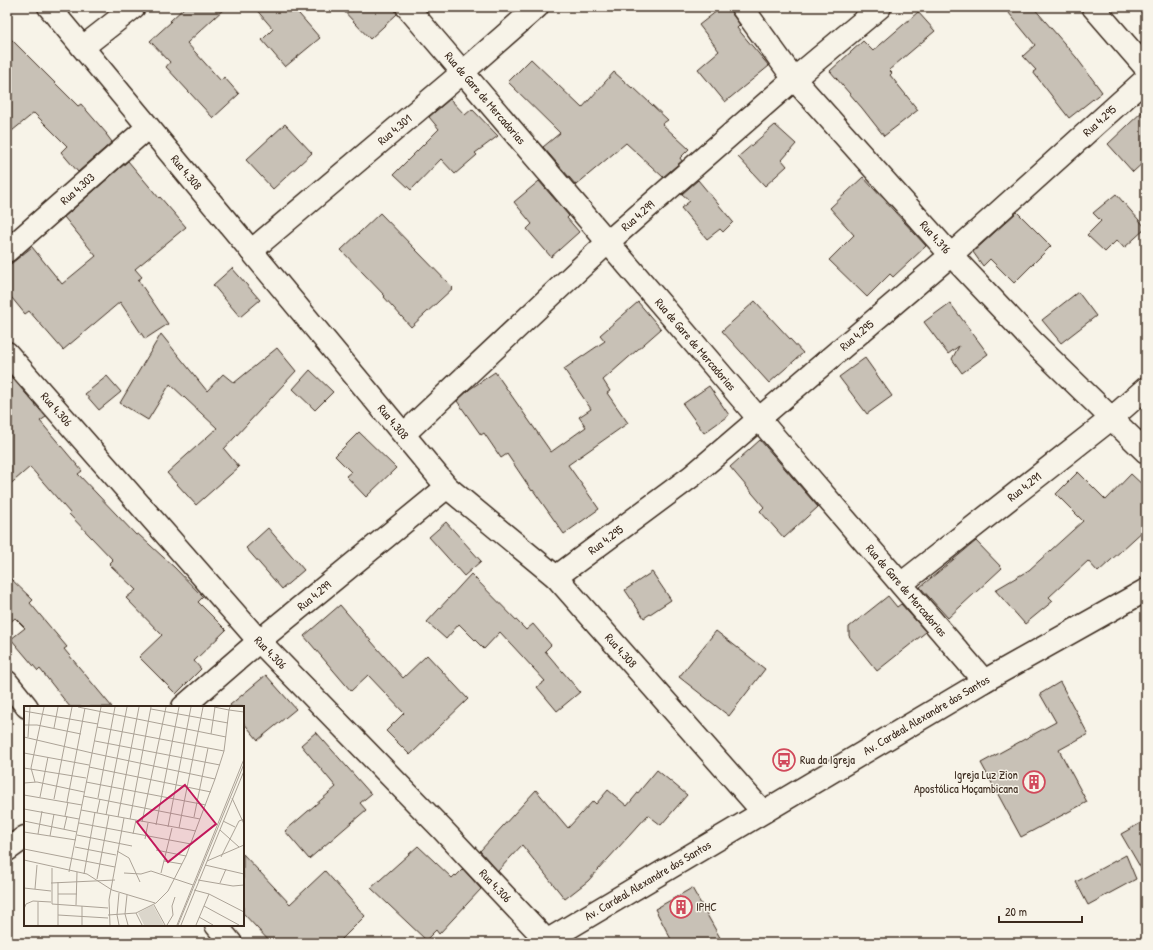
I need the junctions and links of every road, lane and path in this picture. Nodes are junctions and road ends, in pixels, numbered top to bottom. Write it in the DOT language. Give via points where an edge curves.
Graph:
graph roads {
  1 [pos="49,7"];
  2 [pos="134,7"];
  3 [pos="407,7"];
  4 [pos="537,7"];
  5 [pos="742,7"];
  6 [pos="880,7"];
  7 [pos="1093,7"];
  8 [pos="83,47"];
  9 [pos="1146,68"];
  10 [pos="463,72"];
  11 [pos="794,79"];
  12 [pos="1146,79"];
  13 [pos="148,127"];
  14 [pos="608,242"];
  15 [pos="7,251"];
  16 [pos="251,251"];
  17 [pos="951,255"];
  18 [pos="7,353"];
  19 [pos="1146,388"];
  20 [pos="1112,418"];
  21 [pos="759,419"];
  22 [pos="404,434"];
  23 [pos="1146,452"];
  24 [pos="447,487"];
  25 [pos="556,577"];
  26 [pos="901,584"];
  27 [pos="1146,590"];
  28 [pos="259,641"];
  29 [pos="984,681"];
  30 [pos="7,682"];
  31 [pos="26,706"];
  32 [pos="184,706"];
  33 [pos="763,812"];
  34 [pos="24,838"];
  35 [pos="7,850"];
  36 [pos="217,926"];
  37 [pos="545,942"];
  38 [pos="231,943"];
  1 -- 8 [label="street, Rua 4.308"];
  2 -- 8 [label="street"];
  3 -- 10 [label="street, Rua de Gare de Mercadorias"];
  4 -- 10 [label="street, Rua 4.301"];
  5 -- 11 [label="street, Rua 4.316"];
  6 -- 11 [label="street, Rua 4.299"];
  7 -- 9 [label="street"];
  8 -- 13 [label="street, Rua 4.308"];
  10 -- 14 [label="street, Rua de Gare de Mercadorias"];
  10 -- 16 [label="street, Rua 4.301"];
  11 -- 14 [label="street, Rua 4.299"];
  11 -- 17 [label="street, Rua 4.316"];
  12 -- 17 [label="street, Rua 4.295"];
  13 -- 15 [label="street, Rua 4.303"];
  13 -- 16 [label="street, Rua 4.308"];
  14 -- 21 [label="street, Rua de Gare de Mercadorias"];
  14 -- 22 [label="street, Rua 4.299"];
  16 -- 22 [label="street, Rua 4.308"];
  17 -- 20 [label="street, Rua 4.316" via="1034,343"];
  17 -- 21 [label="street, Rua 4.295"];
  18 -- 28 [label="street, Rua 4.306"];
  19 -- 20 [label="street, Rua 4.291"];
  20 -- 23 [label="street, Rua 4.316"];
  20 -- 26 [label="street, Rua 4.291"];
  21 -- 25 [label="street, Rua 4.295" via="692,476"];
  21 -- 26 [label="street, Rua de Gare de Mercadorias"];
  22 -- 24 [label="street, Rua 4.308"];
  24 -- 25 [label="street, Rua 4.308"];
  24 -- 28 [label="street, Rua 4.299"];
  25 -- 33 [label="street, Rua 4.308"];
  26 -- 29 [label="street, Rua de Gare de Mercadorias"];
  27 -- 29 [label="street, Av. Cardeal Alexandre dos Santos"];
  28 -- 32 [label="street, Rua 4.299"];
  28 -- 37 [label="street, Rua 4.306" via="441,828"];
  29 -- 33 [label="street, Av. Cardeal Alexandre dos Santos"];
  30 -- 31 [label="street"];
  33 -- 37 [label="street, Av. Cardeal Alexandre dos Santos"];
  34 -- 35 [label="street"];
  36 -- 38 [label="street"];
}
